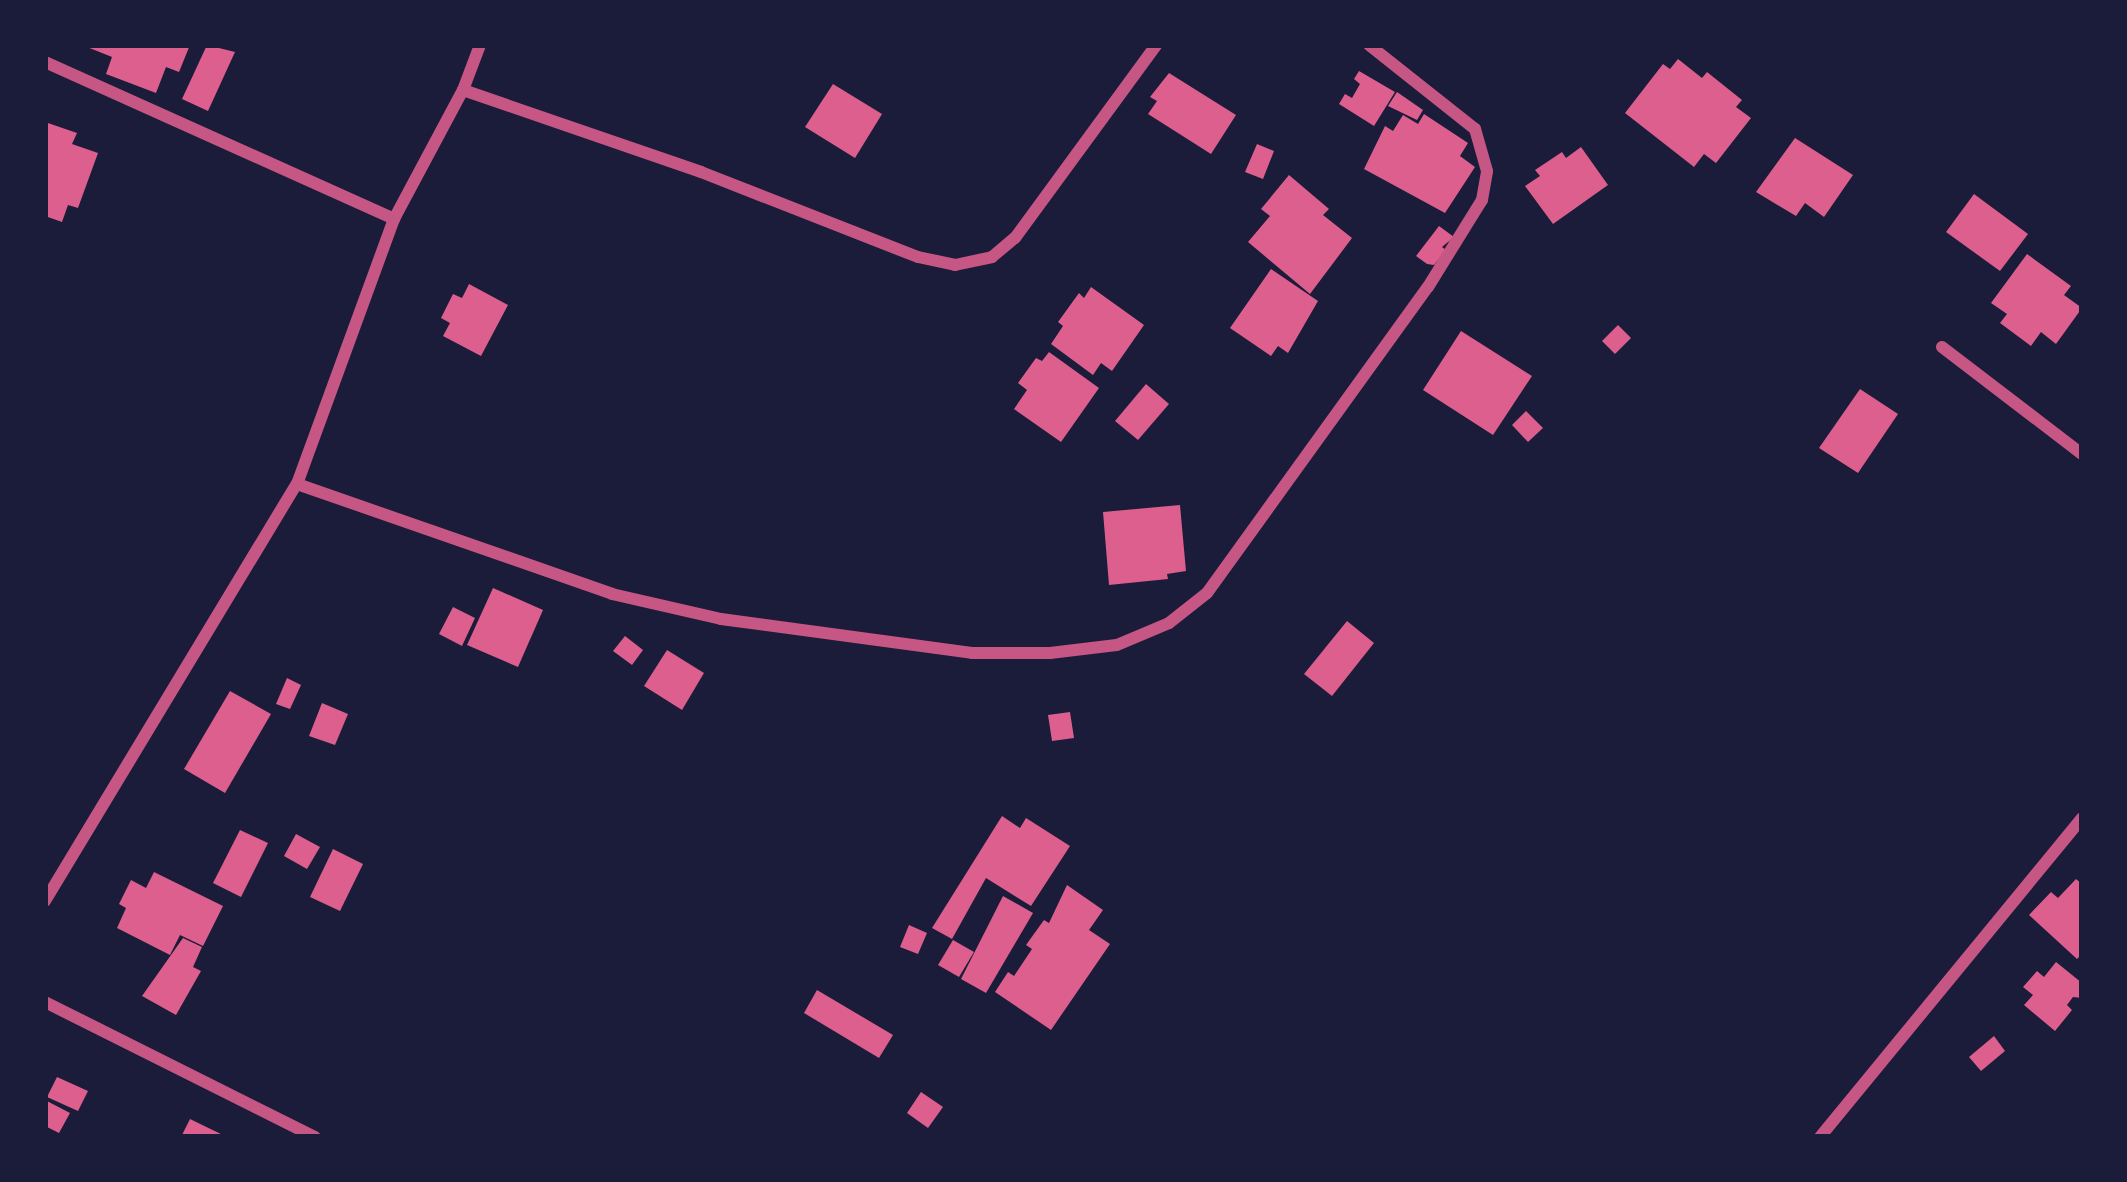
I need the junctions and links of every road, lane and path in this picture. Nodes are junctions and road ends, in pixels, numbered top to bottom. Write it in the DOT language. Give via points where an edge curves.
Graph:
graph roads {
  1 [pos="480,45"];
  2 [pos="1156,45"];
  3 [pos="1369,45"];
  4 [pos="45,62"];
  5 [pos="463,90"];
  6 [pos="394,220"];
  7 [pos="1942,347"];
  8 [pos="2082,454"];
  9 [pos="297,484"];
  10 [pos="2082,818"];
  11 [pos="45,902"];
  12 [pos="45,1002"];
  13 [pos="315,1137"];
  14 [pos="1820,1137"];
  1 -- 5 [label="street"];
  2 -- 5 [label="street" via="1015,238 992,257 955,265"];
  3 -- 9 [label="street" via="1475,129 1487,171 1482,200 1208,592 1169,623 1117,645 973,653 721,619 612,594"];
  4 -- 6 [label="street"];
  5 -- 6 [label="street"];
  6 -- 9 [label="street"];
  7 -- 8 [label="street"];
  9 -- 11 [label="street"];
  10 -- 14 [label="street"];
  12 -- 13 [label="street"];
}
